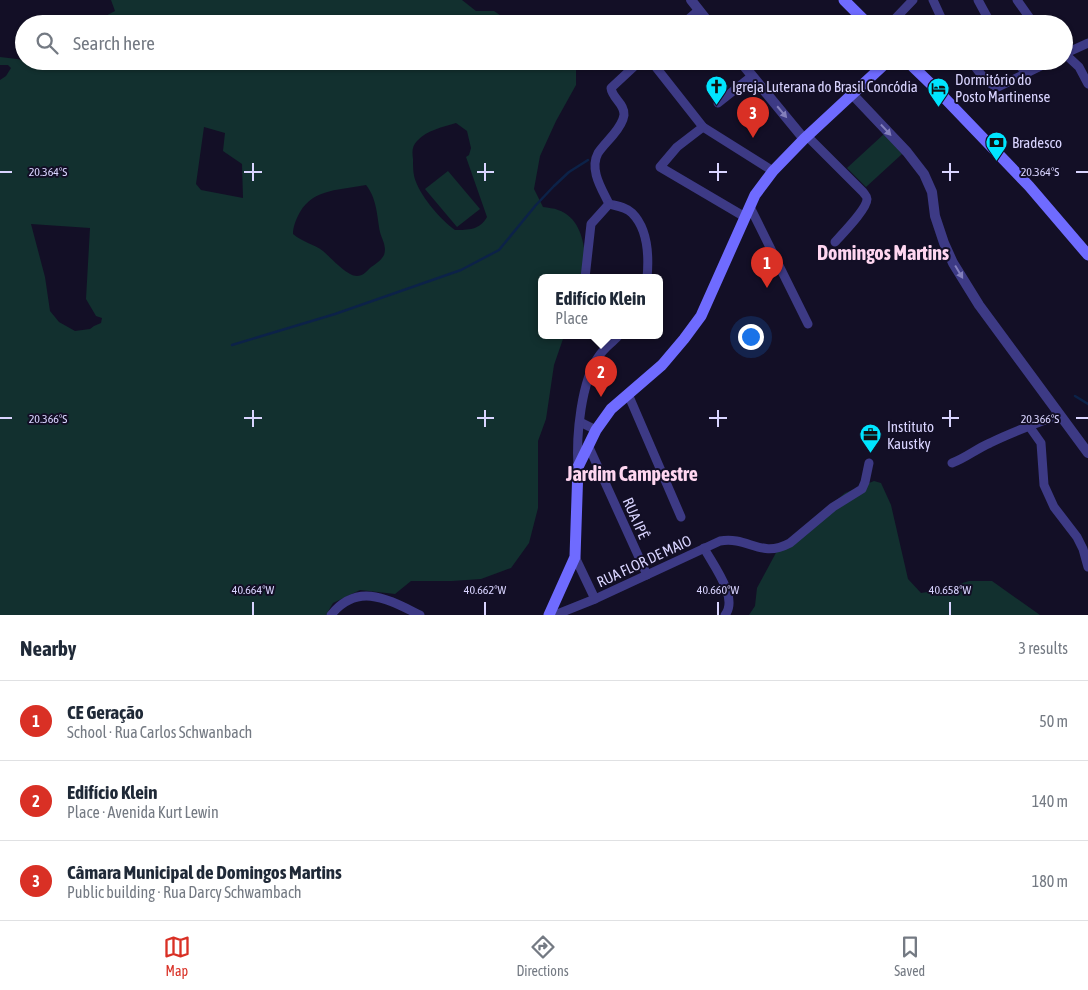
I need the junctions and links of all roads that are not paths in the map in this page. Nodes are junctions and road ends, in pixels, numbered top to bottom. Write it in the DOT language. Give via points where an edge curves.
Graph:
graph roads {
  1 [pos="691,0"];
  2 [pos="844,0"];
  3 [pos="913,0"];
  4 [pos="933,0"];
  5 [pos="978,0"];
  6 [pos="1018,0"];
  7 [pos="699,10"];
  8 [pos="693,15"];
  9 [pos="703,15"];
  10 [pos="859,15"];
  11 [pos="899,15"];
  12 [pos="940,15"];
  13 [pos="986,15"];
  14 [pos="1028,15"];
  15 [pos="1088,43"];
  16 [pos="1073,50"];
  17 [pos="1073,62"];
  18 [pos="631,70"];
  19 [pos="659,70"];
  20 [pos="747,70"];
  21 [pos="878,70"];
  22 [pos="916,70"];
  23 [pos="979,70"];
  24 [pos="1023,70"];
  25 [pos="1034,70"];
  26 [pos="1026,74"];
  27 [pos="752,76"];
  28 [pos="1088,84"];
  29 [pos="853,94"];
  30 [pos="718,103"];
  31 [pos="703,127"];
  32 [pos="806,137"];
  33 [pos="773,171"];
  34 [pos="609,204"];
  35 [pos="748,212"];
  36 [pos="836,242"];
  37 [pos="1088,255"];
  38 [pos="585,274"];
  39 [pos="647,274"];
  40 [pos="808,324"];
  41 [pos="615,339"];
  42 [pos="628,394"];
  43 [pos="1058,415"];
  44 [pos="580,422"];
  45 [pos="1029,426"];
  46 [pos="596,430"];
  47 [pos="588,445"];
  48 [pos="1088,453"];
  49 [pos="869,463"];
  50 [pos="952,463"];
  51 [pos="578,467"];
  52 [pos="681,517"];
  53 [pos="704,548"];
  54 [pos="575,557"];
  55 [pos="1088,567"];
  56 [pos="646,575"];
  57 [pos="595,599"];
  58 [pos="331,615"];
  59 [pos="420,615"];
  60 [pos="549,615"];
  61 [pos="555,615"];
  62 [pos="725,615"];
  1 -- 7 [label="street"];
  2 -- 10 [label="main road"];
  3 -- 11 [label="street"];
  4 -- 12 [label="street"];
  5 -- 13 [label="street"];
  6 -- 14 [label="street"];
  7 -- 8 [label="street"];
  7 -- 9 [label="street"];
  15 -- 16 [label="street"];
  17 -- 28 [label="street"];
  18 -- 34 [label="street" via="612,88 624,110 624,117 598,154 595,167 598,182"];
  19 -- 31 [label="street"];
  20 -- 27 [label="street"];
  21 -- 29 [label="main road"];
  22 -- 37 [label="main road" via="1022,180"];
  23 -- 26 [label="street" via="995,87"];
  24 -- 26 [label="street"];
  25 -- 26 [label="street"];
  27 -- 30 [label="street"];
  27 -- 32 [label="street, one-way"];
  29 -- 32 [label="main road"];
  29 -- 43 [label="street, one-way" via="924,174 932,192 935,216 953,263"];
  31 -- 33 [label="street"];
  31 -- 35 [label="street" via="660,167"];
  32 -- 33 [label="main road"];
  32 -- 36 [label="street" via="867,198 862,210"];
  33 -- 35 [label="main road" via="758,190"];
  34 -- 38 [label="street" via="591,224"];
  34 -- 39 [label="street" via="631,212 643,231"];
  35 -- 40 [label="street"];
  35 -- 42 [label="main road" via="701,316 662,365"];
  41 -- 44 [label="street" via="593,366"];
  42 -- 46 [label="main road"];
  42 -- 52 [label="street"];
  43 -- 45 [label="street"];
  43 -- 48 [label="street"];
  44 -- 46 [label="street"];
  44 -- 51 [label="street"];
  45 -- 50 [label="street"];
  45 -- 55 [label="street" via="1041,443 1044,485 1054,507 1077,537"];
  46 -- 47 [label="main road"];
  47 -- 51 [label="main road"];
  47 -- 56 [label="street, RUA IPÊ"];
  49 -- 53 [label="street, RUA FLOR DE MAIO" via="862,489 833,508 790,544 782,548 758,548 730,539"];
  51 -- 54 [label="main road"];
  53 -- 56 [label="street, RUA FLOR DE MAIO"];
  53 -- 62 [label="street, RUA FLOR DE MAIO" via="729,592 730,608"];
  54 -- 57 [label="street"];
  54 -- 60 [label="main road"];
  56 -- 57 [label="street, RUA FLOR DE MAIO"];
  57 -- 61 [label="street, RUA FLOR DE MAIO"];
  58 -- 59 [label="street" via="340,604 362,595 393,603"];
}
